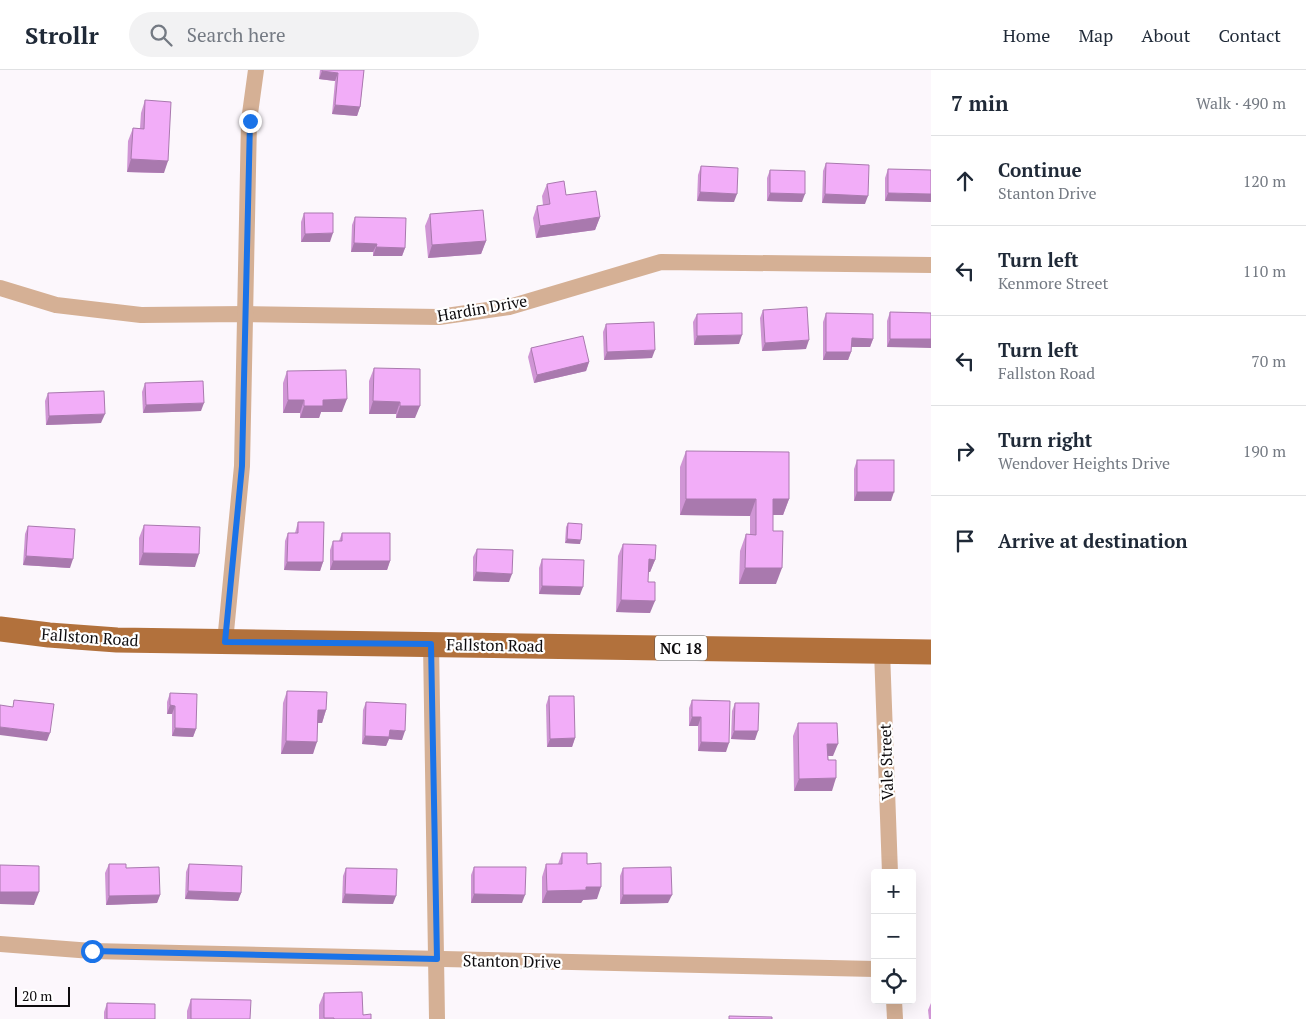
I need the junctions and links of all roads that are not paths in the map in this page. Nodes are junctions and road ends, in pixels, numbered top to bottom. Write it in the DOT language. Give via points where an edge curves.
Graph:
graph roads {
  1 [pos="256,70"];
  2 [pos="931,265"];
  3 [pos="0,288"];
  4 [pos="246,314"];
  5 [pos="0,629"];
  6 [pos="225,642"];
  7 [pos="431,644"];
  8 [pos="882,651"];
  9 [pos="931,652"];
  10 [pos="890,869"];
  11 [pos="0,944"];
  12 [pos="437,959"];
  13 [pos="871,969"];
  14 [pos="894,1004"];
  15 [pos="437,1019"];
  16 [pos="894,1019"];
  1 -- 4 [label="street" via="250,121"];
  2 -- 4 [label="street, Hardin Drive" via="661,262 509,307 439,317"];
  3 -- 4 [label="street, Hardin Drive" via="56,305 141,315"];
  4 -- 6 [label="street" via="242,466"];
  5 -- 6 [label="main road, Fallston Road / NC 18" via="117,640"];
  6 -- 7 [label="main road, Fallston Road / NC 18"];
  7 -- 8 [label="main road, Fallston Road / NC 18"];
  7 -- 12 [label="street"];
  8 -- 9 [label="main road, Fallston Road / NC 18"];
  8 -- 10 [label="street, Vale Street"];
  11 -- 12 [label="street, Stanton Drive" via="92,951"];
  12 -- 13 [label="street, Stanton Drive"];
  12 -- 15 [label="street"];
  14 -- 16 [label="street"];
}
